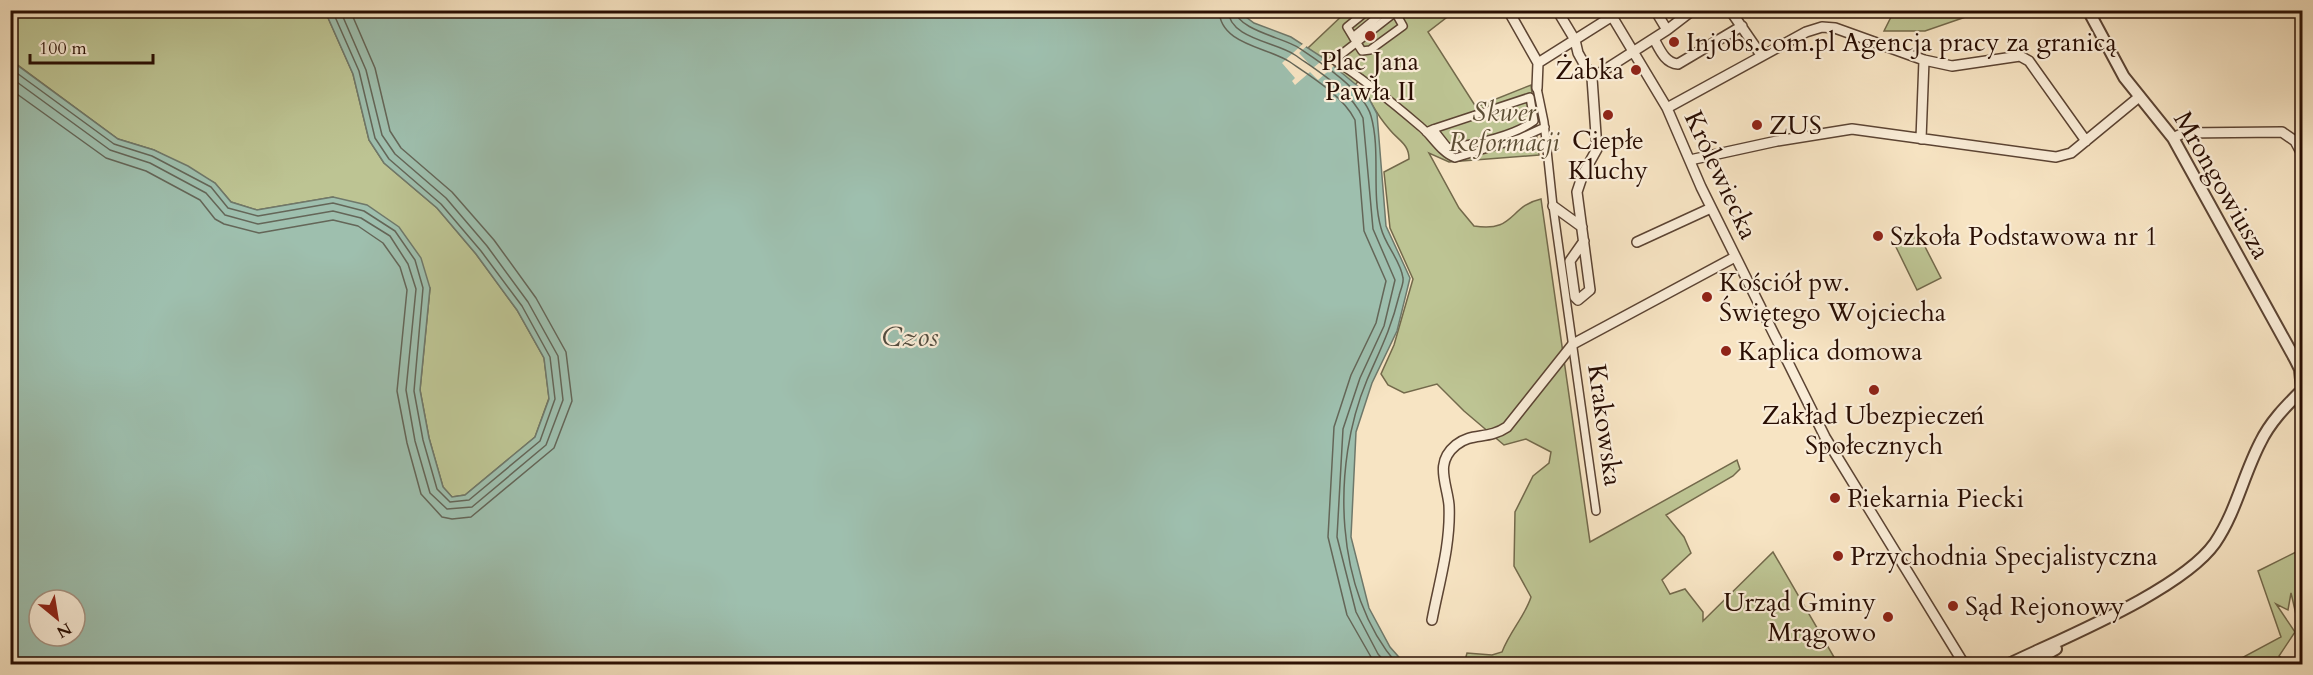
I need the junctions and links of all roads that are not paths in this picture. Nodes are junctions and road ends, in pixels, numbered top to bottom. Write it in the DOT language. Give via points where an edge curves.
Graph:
graph roads {
  1 [pos="1368,10"];
  2 [pos="1386,10"];
  3 [pos="1508,10"];
  4 [pos="1557,10"];
  5 [pos="1622,10"];
  6 [pos="1655,10"];
  7 [pos="1693,10"];
  8 [pos="1730,10"];
  9 [pos="2088,10"];
  10 [pos="1396,11"];
  11 [pos="1613,18"];
  12 [pos="1742,26"];
  13 [pos="1667,30"];
  14 [pos="1654,39"];
  15 [pos="1355,40"];
  16 [pos="1575,40"];
  17 [pos="1633,51"];
  18 [pos="1761,55"];
  19 [pos="1924,60"];
  20 [pos="1538,63"];
  21 [pos="1592,78"];
  22 [pos="1537,88"];
  23 [pos="2139,97"];
  24 [pos="1530,98"];
  25 [pos="1667,108"];
  26 [pos="1555,121"];
  27 [pos="1545,124"];
  28 [pos="1430,130"];
  29 [pos="1521,138"];
  30 [pos="2173,138"];
  31 [pos="1921,139"];
  32 [pos="2086,141"];
  33 [pos="1547,149"];
  34 [pos="2302,154"];
  35 [pos="1690,160"];
  36 [pos="1553,206"];
  37 [pos="1711,208"];
  38 [pos="1582,227"];
  39 [pos="1584,241"];
  40 [pos="1637,242"];
  41 [pos="1735,257"];
  42 [pos="1573,344"];
  43 [pos="2302,390"];
  44 [pos="1596,511"];
  45 [pos="1432,620"];
  46 [pos="2099,621"];
  47 [pos="1965,664"];
  48 [pos="2009,664"];
  49 [pos="2029,664"];
  1 -- 15 [label="street" via="1347,27"];
  2 -- 15 [label="street"];
  3 -- 20 [label="street"];
  4 -- 16 [label="street"];
  5 -- 11 [label="street"];
  6 -- 13 [label="street"];
  7 -- 13 [label="street"];
  8 -- 12 [label="street"];
  9 -- 23 [label="street, Mrongowiusza"];
  10 -- 15 [label="street"];
  10 -- 15 [label="street" via="1403,26 1370,50 1362,51"];
  11 -- 16 [label="street"];
  11 -- 17 [label="street, Królewiecka"];
  12 -- 14 [label="street" via="1678,64 1665,57"];
  12 -- 18 [label="street"];
  13 -- 14 [label="street"];
  14 -- 17 [label="street"];
  15 -- 28 [label="street" via="1334,60"];
  16 -- 20 [label="street"];
  16 -- 21 [label="street"];
  17 -- 21 [label="street"];
  17 -- 25 [label="street, Królewiecka"];
  18 -- 19 [label="street" via="1822,27 1835,28"];
  18 -- 25 [label="street"];
  19 -- 31 [label="street"];
  19 -- 32 [label="street" via="1952,66 2020,57 2030,62"];
  20 -- 22 [label="street"];
  21 -- 38 [label="street" via="1597,149 1577,192"];
  22 -- 24 [label="street"];
  22 -- 27 [label="street, Krakowska"];
  23 -- 30 [label="street, Mrongowiusza"];
  23 -- 32 [label="street"];
  24 -- 28 [label="street"];
  24 -- 28 [label="street" via="1534,121 1525,127 1448,147"];
  25 -- 35 [label="street, Królewiecka"];
  26 -- 27 [label="street"];
  27 -- 29 [label="street"];
  27 -- 33 [label="street, Krakowska"];
  28 -- 29 [label="street" via="1455,158"];
  29 -- 33 [label="street"];
  30 -- 34 [label="street" via="2183,133 2282,132 2295,141"];
  30 -- 43 [label="street, Mrongowiusza" via="2295,359"];
  31 -- 32 [label="street" via="2056,157 2071,153"];
  31 -- 35 [label="street" via="1875,131 1830,131"];
  33 -- 36 [label="street, Krakowska"];
  35 -- 37 [label="street, Królewiecka"];
  36 -- 38 [label="street"];
  36 -- 42 [label="street, Krakowska"];
  37 -- 40 [label="street"];
  37 -- 41 [label="street, Królewiecka"];
  38 -- 39 [label="street"];
  39 -- 39 [label="street" via="1590,290 1578,300 1570,261"];
  41 -- 42 [label="street"];
  41 -- 47 [label="street, Królewiecka" via="1825,437"];
  42 -- 44 [label="street, Krakowska"];
  42 -- 45 [label="street" via="1507,427 1495,435 1466,438 1446,457 1442,474 1449,504 1447,543"];
  43 -- 46 [label="street" via="2260,442 2231,515 2214,545 2171,581"];
  46 -- 48 [label="street"];
  46 -- 49 [label="street"];
}
